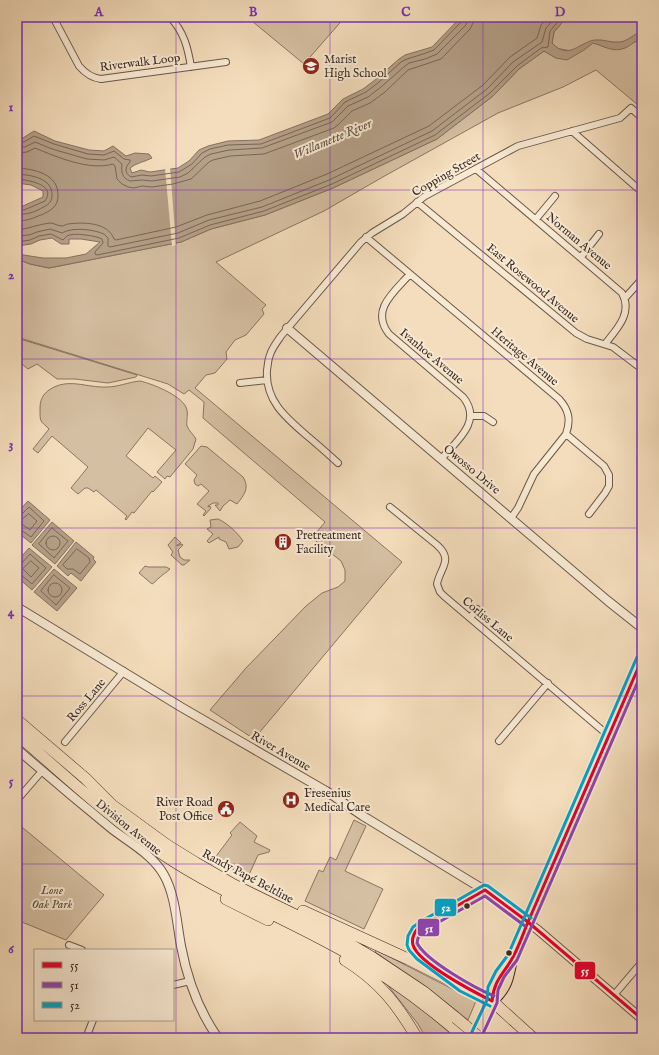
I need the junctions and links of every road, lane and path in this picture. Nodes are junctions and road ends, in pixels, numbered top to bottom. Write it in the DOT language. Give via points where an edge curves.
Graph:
graph roads {
  1 [pos="53,17"];
  2 [pos="170,17"];
  3 [pos="226,62"];
  4 [pos="191,67"];
  5 [pos="642,118"];
  6 [pos="572,131"];
  7 [pos="476,169"];
  8 [pos="642,192"];
  9 [pos="555,196"];
  10 [pos="417,202"];
  11 [pos="536,219"];
  12 [pos="600,234"];
  13 [pos="366,237"];
  14 [pos="580,257"];
  15 [pos="410,274"];
  16 [pos="642,279"];
  17 [pos="625,298"];
  18 [pos="287,328"];
  19 [pos="605,344"];
  20 [pos="642,369"];
  21 [pos="267,380"];
  22 [pos="240,383"];
  23 [pos="471,416"];
  24 [pos="493,422"];
  25 [pos="566,434"];
  26 [pos="442,459"];
  27 [pos="338,463"];
  28 [pos="390,507"];
  29 [pos="589,514"];
  30 [pos="511,518"];
  31 [pos="17,607"];
  32 [pos="477,608"];
  33 [pos="470,618"];
  34 [pos="642,628"];
  35 [pos="642,662"];
  36 [pos="124,671"];
  37 [pos="548,683"];
  38 [pos="17,720"];
  39 [pos="17,734"];
  40 [pos="609,736"];
  41 [pos="499,741"];
  42 [pos="64,742"];
  43 [pos="17,749"];
  44 [pos="42,771"];
  45 [pos="17,800"];
  46 [pos="165,849"];
  47 [pos="528,922"];
  48 [pos="69,945"];
  49 [pos="79,949"];
  50 [pos="642,962"];
  51 [pos="190,981"];
  52 [pos="174,985"];
  53 [pos="614,995"];
  54 [pos="492,1001"];
  55 [pos="642,1019"];
  56 [pos="94,1021"];
  57 [pos="454,1022"];
  58 [pos="86,1038"];
  59 [pos="218,1038"];
  60 [pos="417,1038"];
  61 [pos="465,1038"];
  62 [pos="475,1038"];
  63 [pos="480,1038"];
  64 [pos="534,1038"];
  1 -- 4 [label="street, Riverwalk Loop" via="79,66 93,77 102,79"];
  2 -- 4 [label="street, Riverwalk Loop" via="185,39"];
  3 -- 4 [label="street, Riverwalk Loop"];
  5 -- 6 [label="street, Copping Street" via="632,108 620,118"];
  6 -- 7 [label="street, Copping Street" via="518,146"];
  6 -- 8 [label="street"];
  7 -- 10 [label="street, Copping Street"];
  7 -- 11 [label="street, Norman Avenue"];
  9 -- 11 [label="street"];
  10 -- 13 [label="street, Copping Street"];
  10 -- 19 [label="street, East Rosewood Avenue" via="576,333"];
  11 -- 14 [label="street, Norman Avenue"];
  12 -- 14 [label="street"];
  13 -- 15 [label="street, Heritage Avenue"];
  13 -- 18 [label="street, Copping Street"];
  14 -- 17 [label="street, Norman Avenue" via="619,288"];
  15 -- 23 [label="street, Ivanhoe Avenue" via="384,306 384,327 463,397 469,406"];
  15 -- 25 [label="street, Heritage Avenue" via="560,399 568,413"];
  16 -- 17 [label="street"];
  17 -- 19 [label="street" via="625,316"];
  18 -- 21 [label="street, Copping Street" via="270,354"];
  18 -- 26 [label="street, Owosso Drive"];
  19 -- 20 [label="street, East Rosewood Avenue"];
  21 -- 22 [label="street"];
  21 -- 27 [label="street" via="270,395 284,416"];
  23 -- 24 [label="street" via="484,416"];
  23 -- 26 [label="street" via="467,428"];
  25 -- 29 [label="street" via="604,466 609,475 606,493"];
  25 -- 30 [label="street" via="534,474"];
  26 -- 30 [label="street, Owosso Drive"];
  28 -- 33 [label="street, Corliss Lane" via="442,549 445,562 437,581 437,588"];
  30 -- 34 [label="street, Owosso Drive"];
  31 -- 36 [label="street, River Avenue"];
  32 -- 33 [label="street"];
  33 -- 37 [label="street, Corliss Lane"];
  35 -- 40 [label="main road"];
  36 -- 42 [label="street, Ross Lane"];
  36 -- 47 [label="street, River Avenue" via="326,791 481,888"];
  37 -- 40 [label="street, Corliss Lane"];
  37 -- 41 [label="street"];
  38 -- 46 [label="highway, Randy Papé Beltline"];
  39 -- 46 [label="highway, Randy Papé Beltline" via="106,812"];
  40 -- 47 [label="main road"];
  43 -- 44 [label="street, Division Avenue"];
  44 -- 45 [label="street"];
  44 -- 51 [label="street, Division Avenue" via="148,855 162,871 171,892"];
  46 -- 54 [label="highway"];
  46 -- 57 [label="highway, Randy Papé Beltline" via="326,930 373,958 424,992"];
  46 -- 60 [label="highway" via="217,894 356,967 390,997"];
  47 -- 53 [label="street, River Avenue"];
  47 -- 54 [label="main road" via="512,958 509,977 501,994"];
  48 -- 49 [label="street"];
  50 -- 53 [label="street"];
  51 -- 52 [label="street"];
  51 -- 59 [label="street, Division Avenue"];
  53 -- 55 [label="street, River Avenue"];
  54 -- 62 [label="main road"];
  54 -- 64 [label="highway"];
  56 -- 58 [label="street"];
  57 -- 61 [label="highway, Randy Papé Beltline"];
  57 -- 63 [label="highway, Randy Papé Beltline, bridge"];
}
